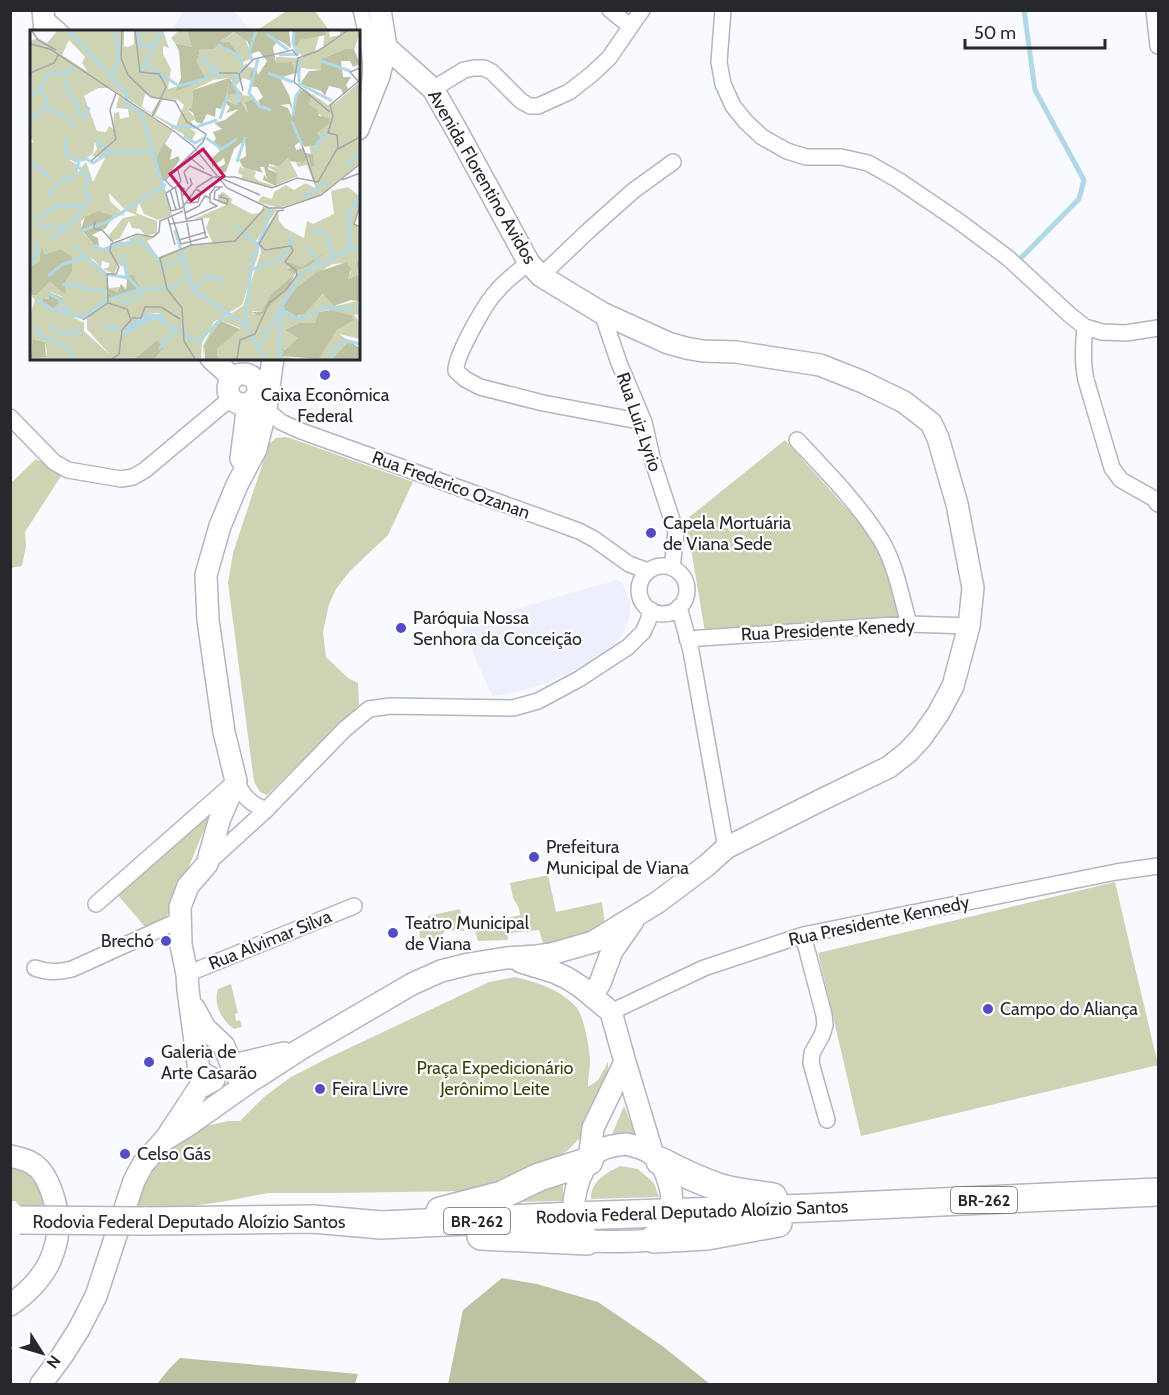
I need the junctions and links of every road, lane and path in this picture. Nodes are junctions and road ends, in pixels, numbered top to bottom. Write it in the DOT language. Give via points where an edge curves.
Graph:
graph roads {
  1 [pos="360,10"];
  2 [pos="380,10"];
  3 [pos="610,10"];
  4 [pos="642,10"];
  5 [pos="723,10"];
  6 [pos="1154,10"];
  7 [pos="44,20"];
  8 [pos="630,26"];
  9 [pos="58,30"];
  10 [pos="377,43"];
  11 [pos="1158,46"];
  12 [pos="432,89"];
  13 [pos="360,124"];
  14 [pos="673,162"];
  15 [pos="535,269"];
  16 [pos="602,313"];
  17 [pos="1085,327"];
  18 [pos="1158,328"];
  19 [pos="213,360"];
  20 [pos="264,360"];
  21 [pos="272,360"];
  22 [pos="247,394"];
  23 [pos="10,417"];
  24 [pos="644,422"];
  25 [pos="797,440"];
  26 [pos="1158,504"];
  27 [pos="672,568"];
  28 [pos="648,571"];
  29 [pos="679,607"];
  30 [pos="651,610"];
  31 [pos="909,624"];
  32 [pos="969,626"];
  33 [pos="687,639"];
  34 [pos="236,781"];
  35 [pos="266,810"];
  36 [pos="726,848"];
  37 [pos="207,864"];
  38 [pos="1158,866"];
  39 [pos="658,902"];
  40 [pos="96,904"];
  41 [pos="354,906"];
  42 [pos="180,920"];
  43 [pos="803,935"];
  44 [pos="506,958"];
  45 [pos="35,968"];
  46 [pos="187,982"];
  47 [pos="592,996"];
  48 [pos="611,1012"];
  49 [pos="625,1062"];
  50 [pos="230,1076"];
  51 [pos="213,1108"];
  52 [pos="827,1120"];
  53 [pos="166,1138"];
  54 [pos="10,1156"];
  55 [pos="656,1158"];
  56 [pos="589,1161"];
  57 [pos="1158,1191"];
  58 [pos="808,1208"];
  59 [pos="669,1213"];
  60 [pos="574,1216"];
  61 [pos="15,1220"];
  62 [pos="381,1226"];
  63 [pos="654,1239"];
  64 [pos="587,1241"];
  65 [pos="10,1305"];
  66 [pos="41,1384"];
  1 -- 10 [label="street"];
  2 -- 10 [label="street"];
  3 -- 8 [label="street"];
  4 -- 8 [label="street"];
  5 -- 17 [label="street" via="718,62 723,84 733,106 762,137 806,157 841,157 868,163 898,180 1008,258"];
  6 -- 11 [label="street"];
  7 -- 9 [label="street"];
  8 -- 12 [label="street" via="609,58 592,74 569,92 538,106 521,101 484,68 465,70"];
  10 -- 12 [label="street, Avenida Florentino Avidos"];
  10 -- 13 [label="street" via="379,76"];
  12 -- 15 [label="street, Avenida Florentino Avidos"];
  14 -- 15 [label="street"];
  15 -- 16 [label="street, Avenida Florentino Avidos"];
  15 -- 24 [label="street" via="496,291 462,349 456,370 480,387"];
  16 -- 24 [label="street, Rua Luiz Lyrio"];
  16 -- 32 [label="street, Avenida Florentino Avidos" via="686,348 820,365 863,382 921,414 938,438 957,504 973,588"];
  17 -- 18 [label="street" via="1126,333"];
  17 -- 26 [label="street" via="1086,380 1112,468 1121,480"];
  19 -- 22 [label="street"];
  20 -- 22 [label="street"];
  21 -- 22 [label="street"];
  22 -- 23 [label="street" via="145,470 121,479 68,470 54,462"];
  22 -- 28 [label="street, Rua Frederico Ozanan" via="281,422 301,431 579,531 629,564"];
  22 -- 34 [label="street" via="237,485 206,575 208,620 224,732"];
  24 -- 27 [label="street, Rua Luiz Lyrio" via="676,532"];
  25 -- 31 [label="street" via="851,499 881,541 892,564"];
  27 -- 28 [label="street" via="660,566"];
  27 -- 29 [label="street" via="686,585"];
  28 -- 30 [label="street" via="639,591"];
  29 -- 30 [label="street" via="666,613"];
  29 -- 33 [label="street"];
  30 -- 35 [label="street" via="643,632 628,647 538,701 513,708 369,709"];
  31 -- 32 [label="street, Rua Presidente Kenedy"];
  31 -- 33 [label="street, Rua Presidente Kenedy"];
  32 -- 36 [label="street, Avenida Florentino Avidos" via="953,686 938,714 908,752 889,767"];
  33 -- 36 [label="street"];
  34 -- 35 [label="street" via="247,799"];
  34 -- 37 [label="street"];
  34 -- 40 [label="street"];
  35 -- 37 [label="street"];
  36 -- 39 [label="street, Avenida Florentino Avidos"];
  37 -- 42 [label="street" via="188,886"];
  38 -- 43 [label="street, Rua Presidente Kennedy"];
  39 -- 44 [label="street, Avenida Florentino Avidos" via="593,942 551,954"];
  39 -- 47 [label="street" via="632,922 622,936"];
  41 -- 46 [label="street, Rua Alvimar Silva"];
  42 -- 45 [label="street" via="72,969 56,972"];
  42 -- 46 [label="street"];
  43 -- 48 [label="street, Rua Presidente Kennedy" via="704,968"];
  43 -- 52 [label="street" via="824,1016 825,1025 811,1063"];
  44 -- 47 [label="street" via="554,972"];
  44 -- 50 [label="street, Avenida Florentino Avidos" via="441,971 411,984 299,1050"];
  46 -- 50 [label="street" via="198,1017 224,1046"];
  46 -- 50 [label="street" via="199,1071"];
  47 -- 48 [label="street"];
  48 -- 49 [label="street"];
  49 -- 55 [label="street"];
  49 -- 56 [label="street" via="594,1128"];
  50 -- 51 [label="street"];
  50 -- 51 [label="street"];
  50 -- 53 [label="street" via="199,1088"];
  51 -- 53 [label="street"];
  53 -- 66 [label="street" via="134,1181 96,1296 79,1329"];
  54 -- 65 [label="street" via="37,1167 47,1181 58,1222 49,1262 31,1288"];
  55 -- 56 [label="street" via="640,1147 626,1144 612,1145"];
  55 -- 58 [label="highway" via="721,1188 784,1199"];
  55 -- 59 [label="street" via="671,1191"];
  56 -- 60 [label="street" via="575,1191"];
  56 -- 62 [label="highway" via="539,1177 502,1196"];
  57 -- 58 [label="highway, Rodovia Federal Deputado Aloízio Santos / BR-262"];
  58 -- 59 [label="highway, Rodovia Federal Deputado Aloízio Santos / BR-262"];
  58 -- 63 [label="highway" via="775,1225 707,1236"];
  59 -- 60 [label="highway, Rodovia Federal Deputado Aloízio Santos / BR-262"];
  59 -- 63 [label="street" via="662,1232"];
  60 -- 62 [label="highway, Rodovia Federal Deputado Aloízio Santos / BR-262"];
  60 -- 64 [label="street" via="580,1235"];
  61 -- 62 [label="highway, Rodovia Federal Deputado Aloízio Santos / BR-262, bridge" via="313,1219"];
  62 -- 64 [label="highway"];
  63 -- 64 [label="street, Rodovia Federal Deputado Aloízio Santos"];
}
